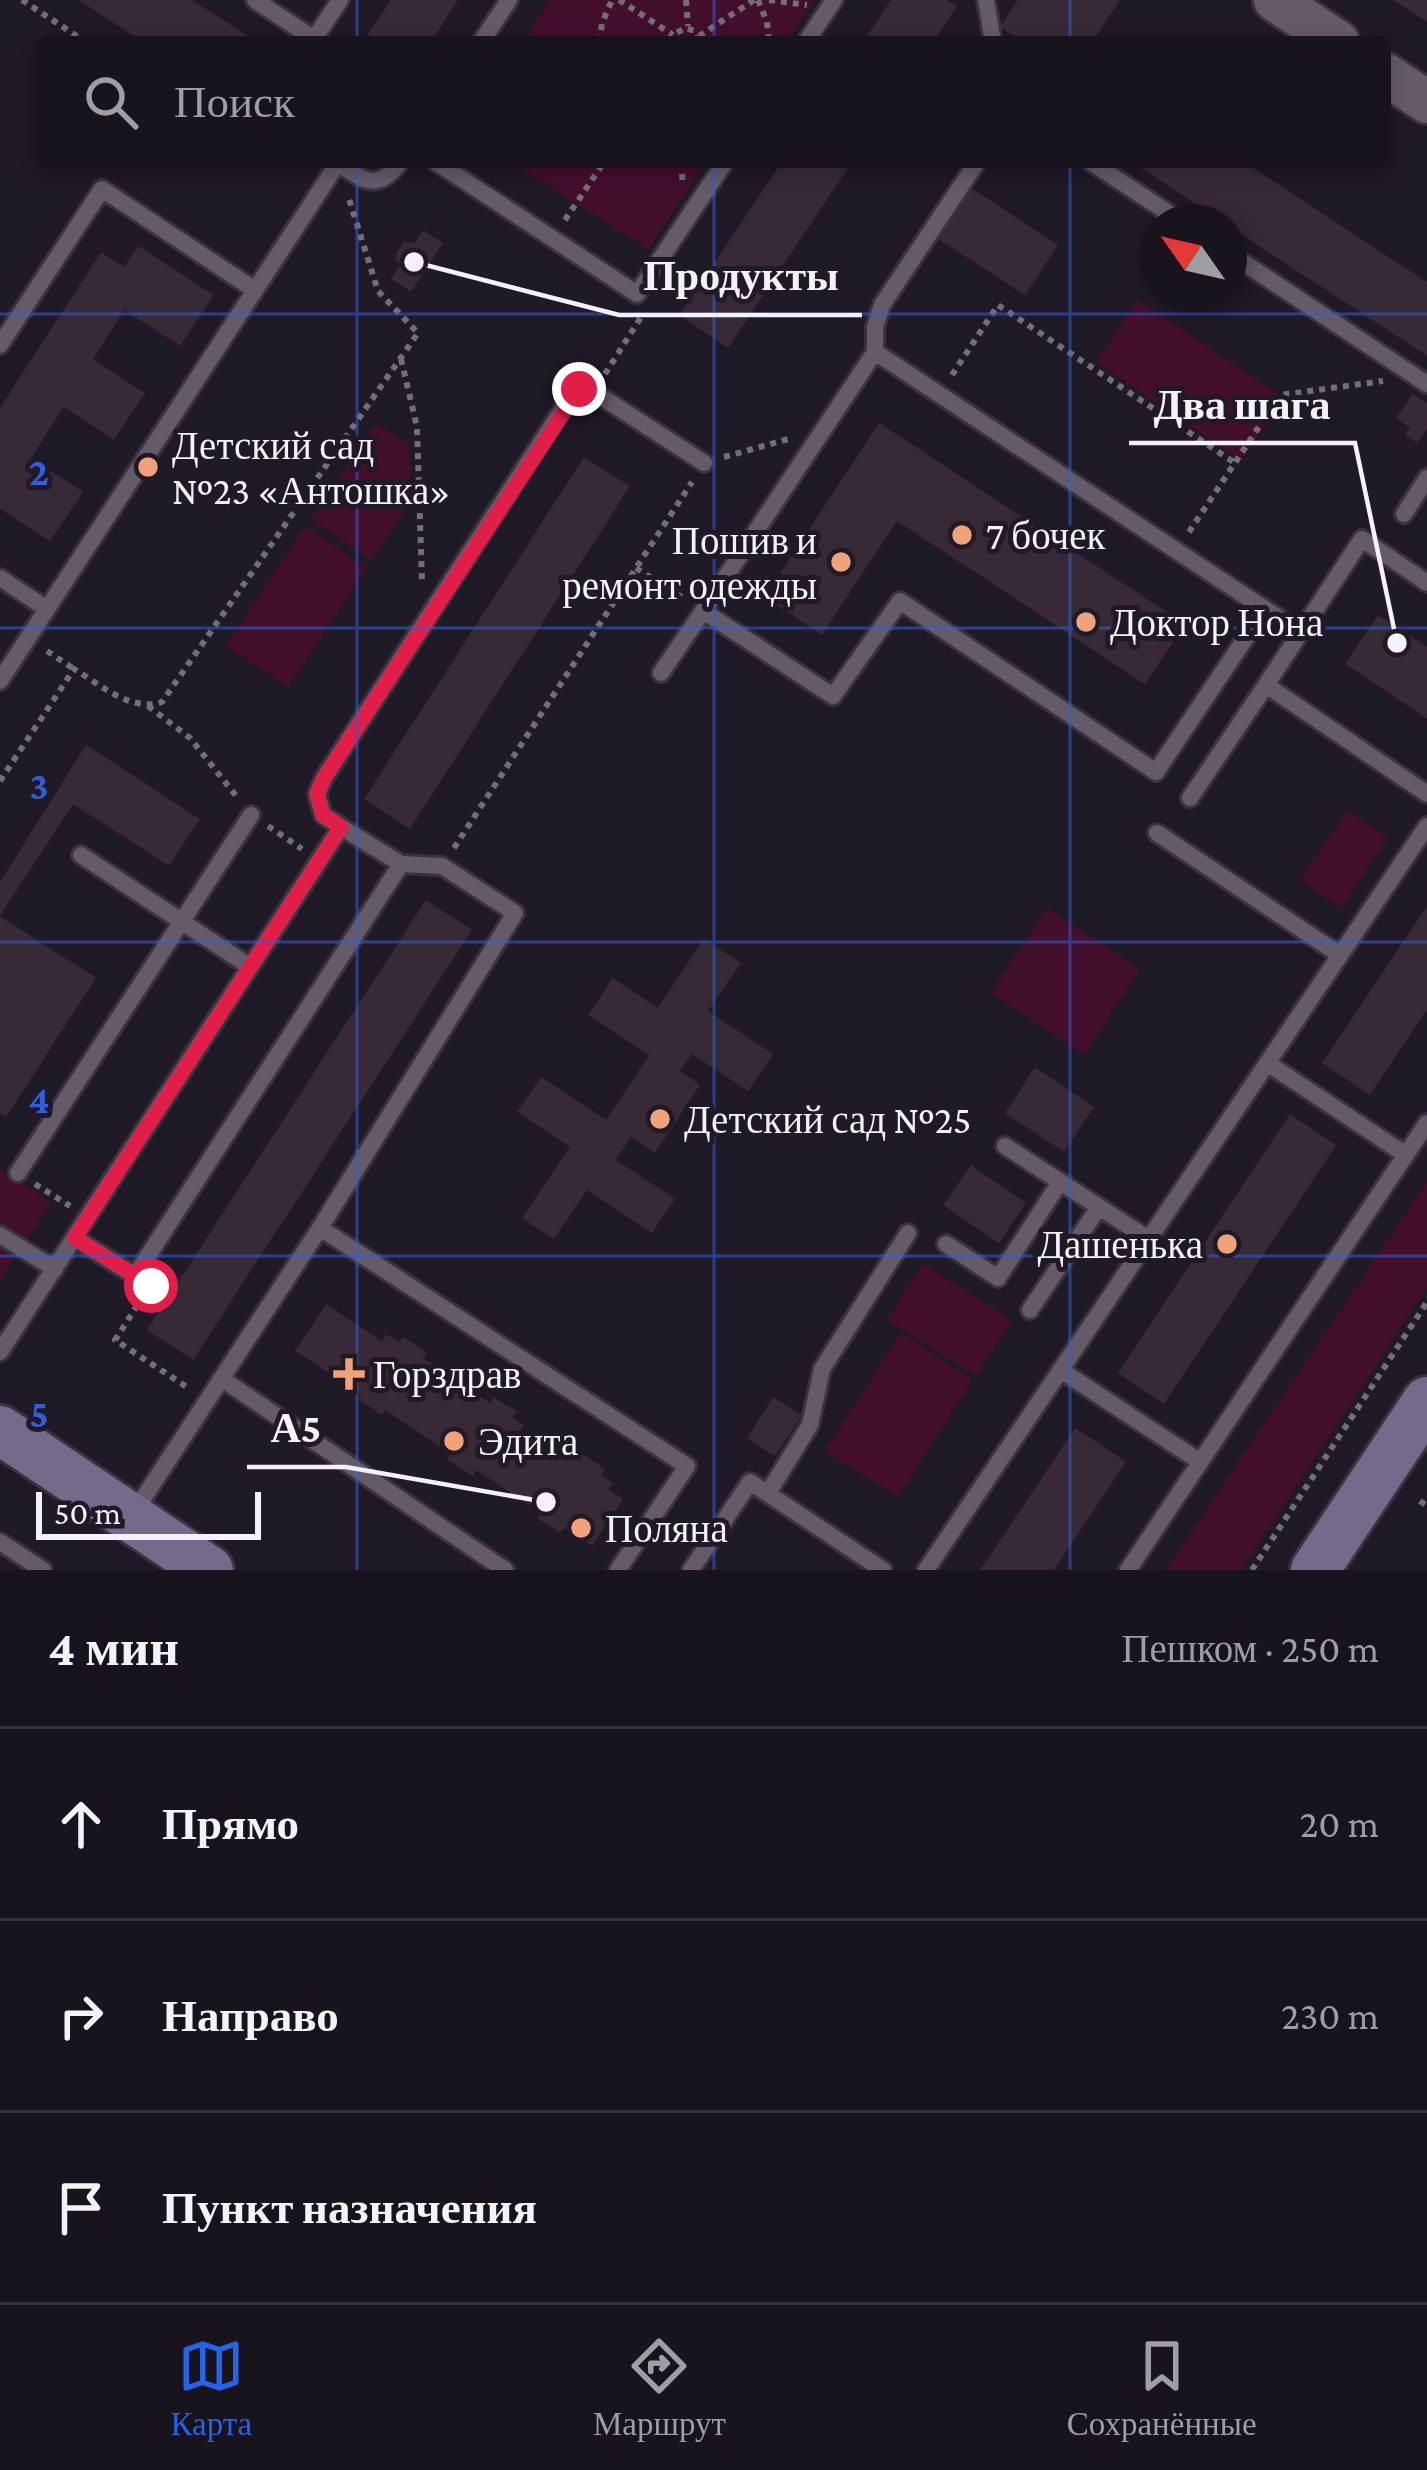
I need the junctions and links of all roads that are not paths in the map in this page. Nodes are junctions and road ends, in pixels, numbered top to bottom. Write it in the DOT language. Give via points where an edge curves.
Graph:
graph roads {
  1 [pos="255,0"];
  2 [pos="340,0"];
  3 [pos="509,0"];
  4 [pos="986,0"];
  5 [pos="1275,0"];
  6 [pos="831,4"];
  7 [pos="308,36"];
  8 [pos="317,36"];
  9 [pos="485,36"];
  10 [pos="810,36"];
  11 [pos="992,36"];
  12 [pos="1329,36"];
  13 [pos="1391,78"];
  14 [pos="1427,102"];
  15 [pos="335,168"];
  16 [pos="345,168"];
  17 [pos="396,168"];
  18 [pos="445,168"];
  19 [pos="721,168"];
  20 [pos="973,168"];
  21 [pos="1100,168"];
  22 [pos="1155,204"];
  23 [pos="1247,265"];
  24 [pos="256,290"];
  25 [pos="0,344"];
  26 [pos="875,352"];
  27 [pos="1421,380"];
  28 [pos="704,463"];
  29 [pos="1427,478"];
  30 [pos="1404,514"];
  31 [pos="0,578"];
  32 [pos="1427,583"];
  33 [pos="47,609"];
  34 [pos="1265,609"];
  35 [pos="703,611"];
  36 [pos="1300,632"];
  37 [pos="662,674"];
  38 [pos="0,681"];
  39 [pos="1266,685"];
  40 [pos="1427,794"];
  41 [pos="1190,798"];
  42 [pos="251,815"];
  43 [pos="1427,826"];
  44 [pos="341,827"];
  45 [pos="1157,833"];
  46 [pos="81,855"];
  47 [pos="401,864"];
  48 [pos="182,922"];
  49 [pos="1340,955"];
  50 [pos="249,966"];
  51 [pos="1267,1063"];
  52 [pos="1427,1123"];
  53 [pos="1005,1146"];
  54 [pos="1406,1155"];
  55 [pos="18,1173"];
  56 [pos="1060,1182"];
  57 [pos="1099,1207"];
  58 [pos="320,1228"];
  59 [pos="908,1233"];
  60 [pos="0,1235"];
  61 [pos="75,1238"];
  62 [pos="1150,1240"];
  63 [pos="946,1244"];
  64 [pos="55,1269"];
  65 [pos="1030,1310"];
  66 [pos="0,1352"];
  67 [pos="1062,1371"];
  68 [pos="222,1379"];
  69 [pos="1427,1401"];
  70 [pos="0,1430"];
  71 [pos="1199,1461"];
  72 [pos="768,1493"];
  73 [pos="130,1517"];
  74 [pos="0,1542"];
  75 [pos="43,1570"];
  76 [pos="209,1570"];
  77 [pos="506,1570"];
  78 [pos="618,1570"];
  79 [pos="691,1570"];
  80 [pos="884,1570"];
  81 [pos="926,1570"];
  82 [pos="1128,1570"];
  83 [pos="1315,1570"];
  1 -- 7 [label="lane"];
  2 -- 8 [label="lane"];
  3 -- 9 [label="lane"];
  4 -- 11 [label="lane"];
  5 -- 12 [label="street"];
  6 -- 10 [label="lane"];
  13 -- 14 [label="street"];
  15 -- 24 [label="lane"];
  16 -- 17 [label="lane" via="367,183"];
  18 -- 19 [label="lane" via="637,294"];
  20 -- 26 [label="lane" via="882,304"];
  21 -- 22 [label="lane"];
  23 -- 27 [label="lane"];
  24 -- 25 [label="lane" via="102,189"];
  24 -- 33 [label="lane"];
  26 -- 34 [label="lane"];
  26 -- 35 [label="lane"];
  28 -- 44 [label="lane" via="594,392 579,389 569,398 317,794 323,815"];
  29 -- 30 [label="lane"];
  31 -- 33 [label="lane"];
  32 -- 36 [label="lane" via="1362,539"];
  33 -- 38 [label="lane"];
  34 -- 35 [label="lane" via="1156,772 900,601 833,696"];
  34 -- 36 [label="lane"];
  35 -- 37 [label="lane"];
  36 -- 39 [label="lane"];
  39 -- 40 [label="lane"];
  39 -- 41 [label="lane"];
  42 -- 48 [label="lane"];
  43 -- 49 [label="lane"];
  44 -- 47 [label="lane"];
  44 -- 50 [label="lane"];
  45 -- 49 [label="lane"];
  46 -- 48 [label="lane"];
  47 -- 58 [label="lane" via="442,866 515,914"];
  47 -- 61 [label="lane" via="135,1276"];
  48 -- 50 [label="lane"];
  48 -- 55 [label="lane"];
  49 -- 51 [label="lane"];
  50 -- 61 [label="lane"];
  51 -- 54 [label="lane"];
  51 -- 62 [label="lane"];
  52 -- 54 [label="lane"];
  53 -- 56 [label="lane"];
  54 -- 71 [label="lane"];
  56 -- 57 [label="lane"];
  56 -- 63 [label="lane" via="998,1278"];
  57 -- 62 [label="lane"];
  57 -- 65 [label="lane"];
  58 -- 68 [label="lane"];
  58 -- 78 [label="lane" via="687,1466"];
  59 -- 72 [label="lane" via="823,1369 810,1425"];
  60 -- 64 [label="lane"];
  61 -- 64 [label="lane"];
  62 -- 67 [label="lane"];
  64 -- 66 [label="lane"];
  67 -- 71 [label="lane"];
  67 -- 81 [label="lane"];
  68 -- 73 [label="lane"];
  68 -- 77 [label="lane"];
  69 -- 83 [label="main road"];
  70 -- 73 [label="main road"];
  71 -- 82 [label="lane"];
  72 -- 79 [label="lane" via="750,1482"];
  72 -- 80 [label="lane"];
  73 -- 76 [label="main road"];
  74 -- 75 [label="lane"];
}
